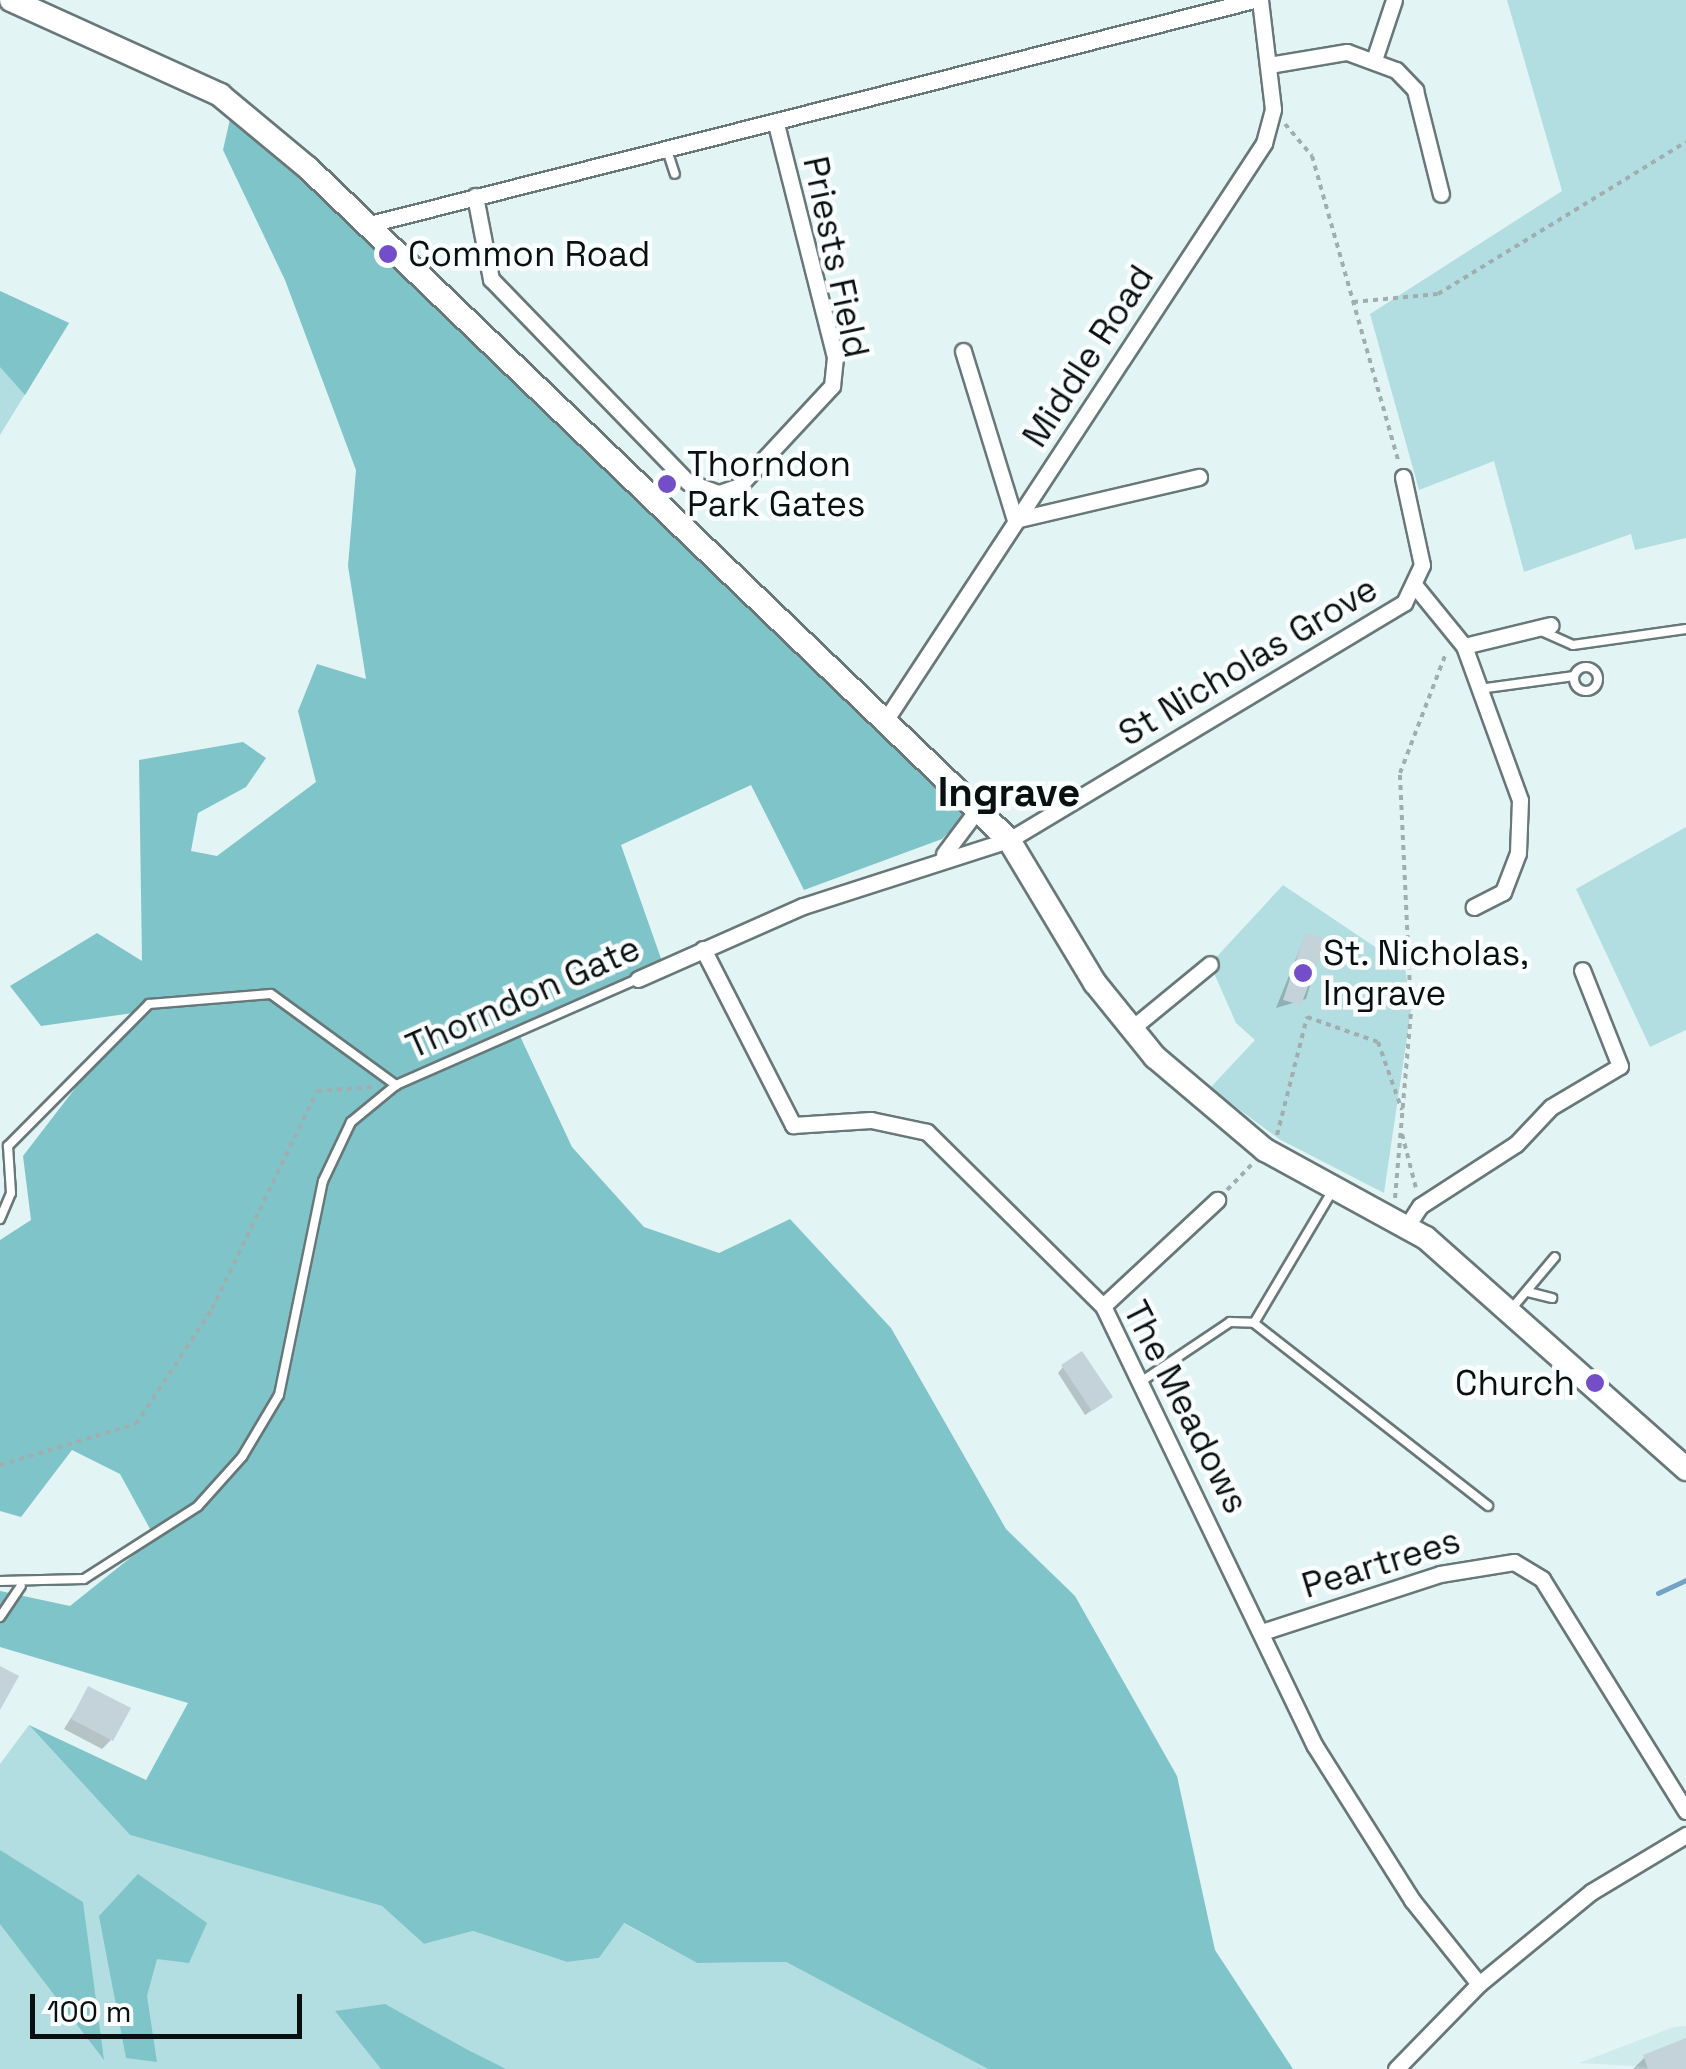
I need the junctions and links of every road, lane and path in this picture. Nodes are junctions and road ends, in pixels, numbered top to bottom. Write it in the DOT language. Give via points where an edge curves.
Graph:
graph roads {
  1 [pos="11,0"];
  2 [pos="1257,0"];
  3 [pos="1394,0"];
  4 [pos="1375,56"];
  5 [pos="1269,65"];
  6 [pos="1273,109"];
  7 [pos="776,123"];
  8 [pos="1686,142"];
  9 [pos="666,150"];
  10 [pos="674,174"];
  11 [pos="1441,194"];
  12 [pos="474,196"];
  13 [pos="366,225"];
  14 [pos="1353,302"];
  15 [pos="964,351"];
  16 [pos="1198,477"];
  17 [pos="1403,477"];
  18 [pos="1015,520"];
  19 [pos="1416,587"];
  20 [pos="1544,627"];
  21 [pos="1686,629"];
  22 [pos="1464,646"];
  23 [pos="1574,676"];
  24 [pos="1479,688"];
  25 [pos="883,724"];
  26 [pos="977,810"];
  27 [pos="1008,840"];
  28 [pos="937,858"];
  29 [pos="1474,907"];
  30 [pos="703,949"];
  31 [pos="1210,964"];
  32 [pos="1582,970"];
  33 [pos="638,980"];
  34 [pos="1131,1028"];
  35 [pos="396,1085"];
  36 [pos="1402,1110"];
  37 [pos="4,1146"];
  38 [pos="1269,1152"];
  39 [pos="1334,1189"];
  40 [pos="1217,1200"];
  41 [pos="1426,1202"];
  42 [pos="0,1219"];
  43 [pos="1400,1221"];
  44 [pos="1555,1257"];
  45 [pos="1528,1292"];
  46 [pos="1552,1298"];
  47 [pos="1103,1306"];
  48 [pos="1510,1311"];
  49 [pos="1254,1324"];
  50 [pos="1138,1384"];
  51 [pos="0,1465"];
  52 [pos="1686,1469"];
  53 [pos="1488,1506"];
  54 [pos="0,1580"];
  55 [pos="21,1586"];
  56 [pos="0,1617"];
  57 [pos="1262,1632"];
  58 [pos="1686,1810"];
  59 [pos="1686,1835"];
  60 [pos="1478,1984"];
  61 [pos="1396,2069"];
  1 -- 13 [label="main road" via="220,95"];
  2 -- 5 [label="street, Middle Road"];
  2 -- 7 [label="street"];
  3 -- 4 [label="street"];
  4 -- 5 [label="street"];
  4 -- 11 [label="street" via="1415,90"];
  5 -- 6 [label="street, Middle Road"];
  6 -- 14 [label="path" via="1312,156"];
  6 -- 18 [label="street, Middle Road" via="1264,142"];
  7 -- 9 [label="street"];
  7 -- 12 [label="street, Priests Field" via="835,356 832,386 739,486 718,493 688,482 492,279"];
  8 -- 14 [label="path" via="1438,294"];
  9 -- 10 [label="lane"];
  9 -- 12 [label="street"];
  12 -- 13 [label="street"];
  13 -- 25 [label="main road"];
  14 -- 17 [label="path"];
  15 -- 18 [label="street"];
  16 -- 18 [label="street"];
  17 -- 19 [label="street, St Nicholas Grove" via="1421,538"];
  18 -- 25 [label="street, Middle Road"];
  19 -- 22 [label="street"];
  19 -- 27 [label="street, St Nicholas Grove" via="1404,603"];
  20 -- 21 [label="lane" via="1572,645"];
  20 -- 22 [label="street"];
  22 -- 24 [label="street"];
  22 -- 36 [label="path" via="1446,651 1400,773 1411,1010"];
  23 -- 24 [label="lane"];
  24 -- 29 [label="street" via="1520,800 1518,854 1503,892"];
  25 -- 26 [label="main road"];
  26 -- 27 [label="main road"];
  26 -- 28 [label="street" via="959,844"];
  27 -- 28 [label="street, Thorndon Gate"];
  27 -- 34 [label="main road"];
  28 -- 30 [label="street, Thorndon Gate"];
  30 -- 33 [label="street, Thorndon Gate"];
  30 -- 47 [label="street, The Meadows" via="793,1125 871,1120 927,1132"];
  31 -- 34 [label="street"];
  32 -- 41 [label="street" via="1620,1066"];
  33 -- 35 [label="lane, Thorndon Gate"];
  34 -- 38 [label="main road"];
  35 -- 37 [label="lane, Thorndon Gate" via="271,994 150,1004"];
  35 -- 51 [label="path" via="318,1091 212,1309 136,1424"];
  35 -- 55 [label="lane" via="352,1122 323,1181 278,1395 242,1457 198,1506 84,1578"];
  36 -- 38 [label="path" via="1378,1042 1307,1017"];
  36 -- 41 [label="path" via="1406,1158"];
  36 -- 43 [label="path"];
  37 -- 42 [label="lane" via="11,1194"];
  38 -- 39 [label="main road"];
  38 -- 40 [label="path"];
  39 -- 43 [label="main road"];
  39 -- 49 [label="lane"];
  40 -- 47 [label="street"];
  41 -- 43 [label="street"];
  43 -- 48 [label="main road"];
  44 -- 45 [label="lane" via="1529,1278"];
  45 -- 46 [label="lane"];
  45 -- 48 [label="lane"];
  47 -- 50 [label="street, The Meadows"];
  48 -- 52 [label="main road"];
  49 -- 50 [label="lane" via="1230,1322"];
  49 -- 53 [label="lane"];
  50 -- 57 [label="street, The Meadows"];
  54 -- 55 [label="lane"];
  55 -- 56 [label="lane"];
  57 -- 58 [label="street, Peartrees" via="1454,1570 1514,1562 1542,1578"];
  57 -- 60 [label="street, The Meadows" via="1368,1835"];
  59 -- 60 [label="street" via="1590,1892"];
  60 -- 61 [label="street"];
}
